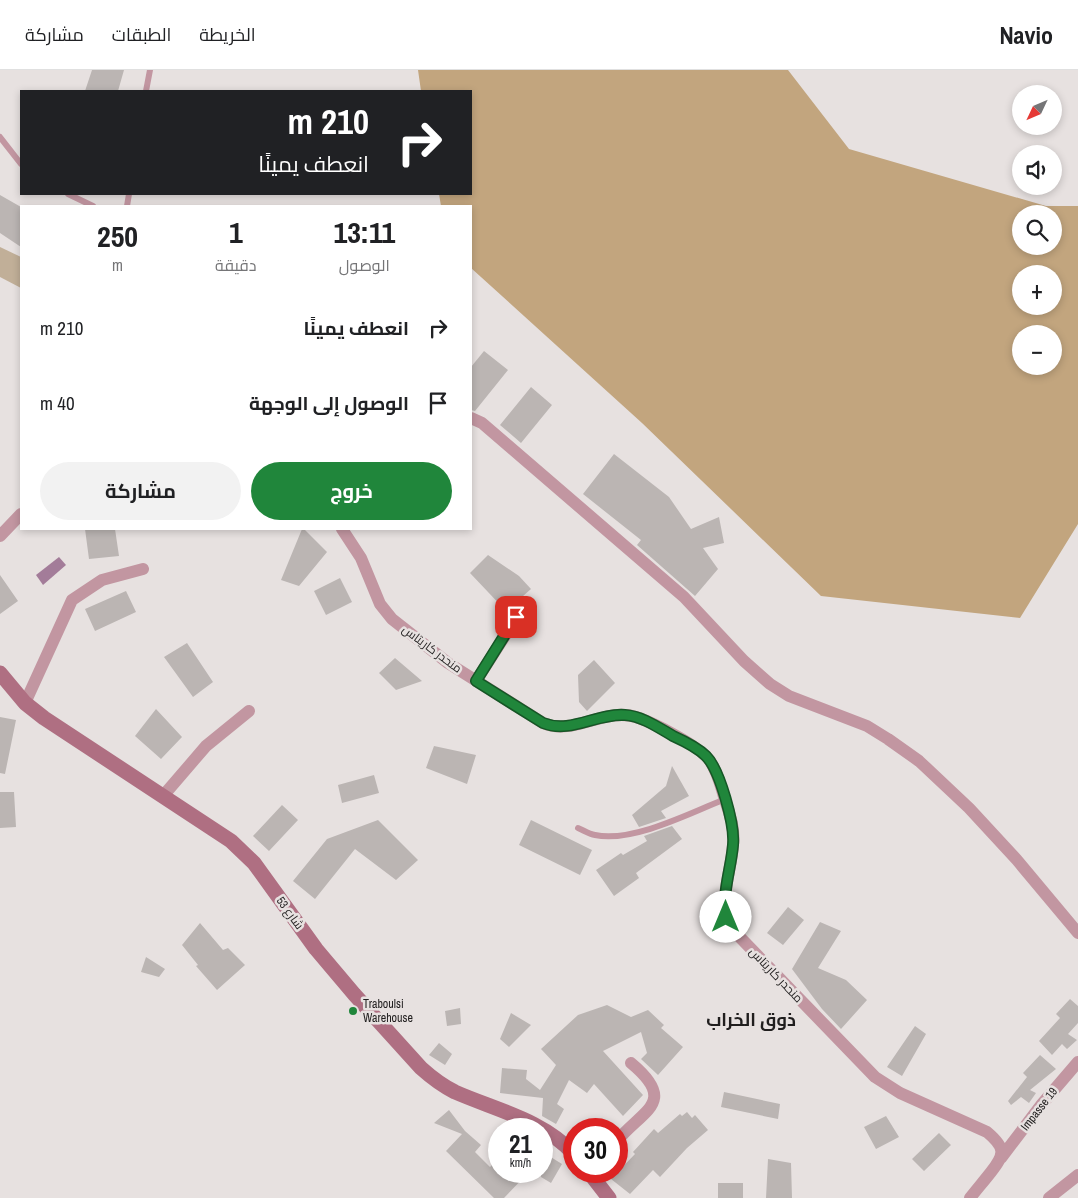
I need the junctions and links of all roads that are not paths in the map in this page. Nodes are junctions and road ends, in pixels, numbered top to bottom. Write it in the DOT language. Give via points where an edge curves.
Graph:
graph roads {
  1 [pos="150,70"];
  2 [pos="146,90"];
  3 [pos="0,137"];
  4 [pos="20,163"];
  5 [pos="70,195"];
  6 [pos="91,205"];
  7 [pos="472,419"];
  8 [pos="20,515"];
  9 [pos="343,530"];
  10 [pos="0,536"];
  11 [pos="143,569"];
  12 [pos="516,617"];
  13 [pos="0,673"];
  14 [pos="476,681"];
  15 [pos="25,703"];
  16 [pos="249,711"];
  17 [pos="163,796"];
  18 [pos="725,799"];
  19 [pos="578,828"];
  20 [pos="1078,933"];
  21 [pos="1078,1062"];
  22 [pos="631,1063"];
  23 [pos="628,1130"];
  24 [pos="563,1143"];
  25 [pos="1001,1158"];
  26 [pos="1078,1175"];
  27 [pos="603,1183"];
  28 [pos="609,1198"];
  29 [pos="970,1198"];
  30 [pos="1049,1198"];
  1 -- 2 [label="lane"];
  3 -- 4 [label="lane"];
  5 -- 6 [label="lane"];
  7 -- 20 [label="street" via="684,597 770,684 789,696 866,726 920,761 1017,860"];
  8 -- 10 [label="street"];
  9 -- 14 [label="street, منحدر كاريتاس" via="361,558 386,613"];
  11 -- 15 [label="street" via="102,580 72,600"];
  12 -- 14 [label="street"];
  13 -- 15 [label="street, شارع 53"];
  14 -- 18 [label="street, منحدر كاريتاس" via="553,727 564,728 626,714 648,722 706,756 716,771"];
  15 -- 17 [label="street, شارع 53"];
  16 -- 17 [label="street" via="206,746"];
  17 -- 24 [label="street, شارع 53" via="245,853 316,949 432,1078 454,1091 518,1116"];
  18 -- 19 [label="lane" via="640,832 619,836 595,835"];
  18 -- 25 [label="street, منحدر كاريتاس" via="734,835 724,904 730,927 875,1077 900,1093 987,1132 999,1143"];
  21 -- 25 [label="street, Impasse 19"];
  22 -- 23 [label="street" via="650,1083 654,1099 649,1110"];
  25 -- 29 [label="street"];
  26 -- 30 [label="street"];
  27 -- 28 [label="street"];
}
